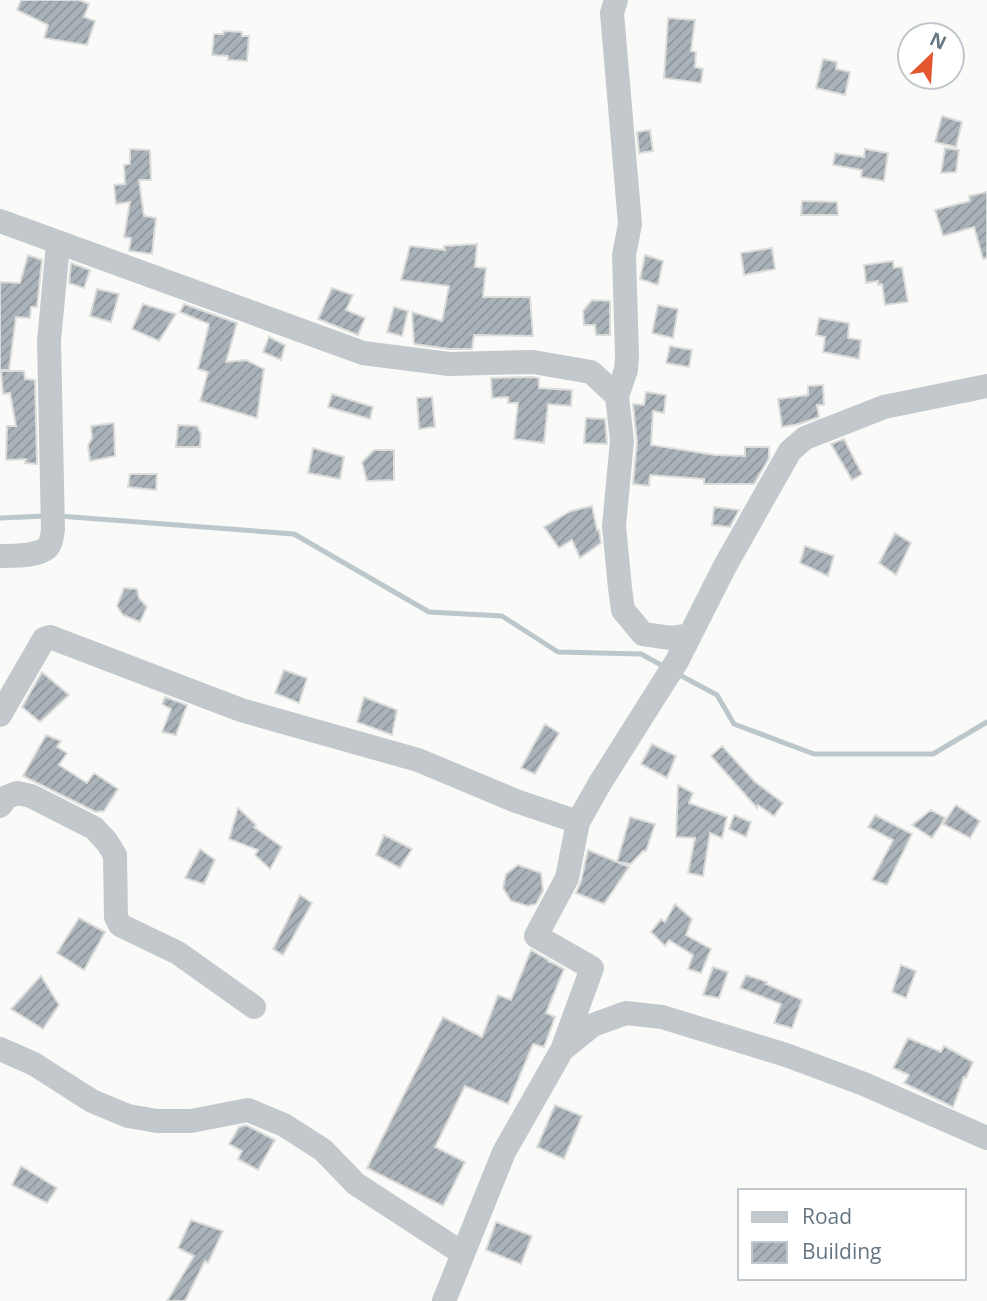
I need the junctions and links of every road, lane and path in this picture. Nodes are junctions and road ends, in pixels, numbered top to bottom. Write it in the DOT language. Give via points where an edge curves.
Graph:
graph roads {
  1 [pos="615,0"];
  2 [pos="0,221"];
  3 [pos="58,244"];
  4 [pos="987,386"];
  5 [pos="617,397"];
  6 [pos="0,556"];
  7 [pos="690,635"];
  8 [pos="0,715"];
  9 [pos="0,806"];
  10 [pos="578,822"];
  11 [pos="254,1007"];
  12 [pos="0,1049"];
  13 [pos="562,1050"];
  14 [pos="987,1139"];
  15 [pos="462,1253"];
  16 [pos="444,1301"];
  1 -- 5 [label="street" via="612,13 630,224 624,255 626,370"];
  2 -- 3 [label="street"];
  3 -- 5 [label="street" via="363,353 449,364 533,362 591,372"];
  3 -- 6 [label="street" via="49,341 52,540 46,548 22,556"];
  4 -- 7 [label="street" via="884,407 805,438 790,451 771,482"];
  5 -- 7 [label="street" via="622,441 614,526 623,610 642,634"];
  7 -- 10 [label="street"];
  8 -- 10 [label="street" via="44,639 51,637 241,709 418,760 516,802"];
  9 -- 11 [label="street" via="17,793 31,796 94,828 115,856 120,925 178,953"];
  10 -- 13 [label="street" via="567,878 536,936 592,968"];
  12 -- 15 [label="street" via="128,1116 191,1121 248,1110 284,1125 323,1150 356,1184"];
  13 -- 14 [label="street" via="593,1025 626,1013 662,1017 812,1064"];
  13 -- 15 [label="street" via="504,1152"];
  15 -- 16 [label="street"];
}
